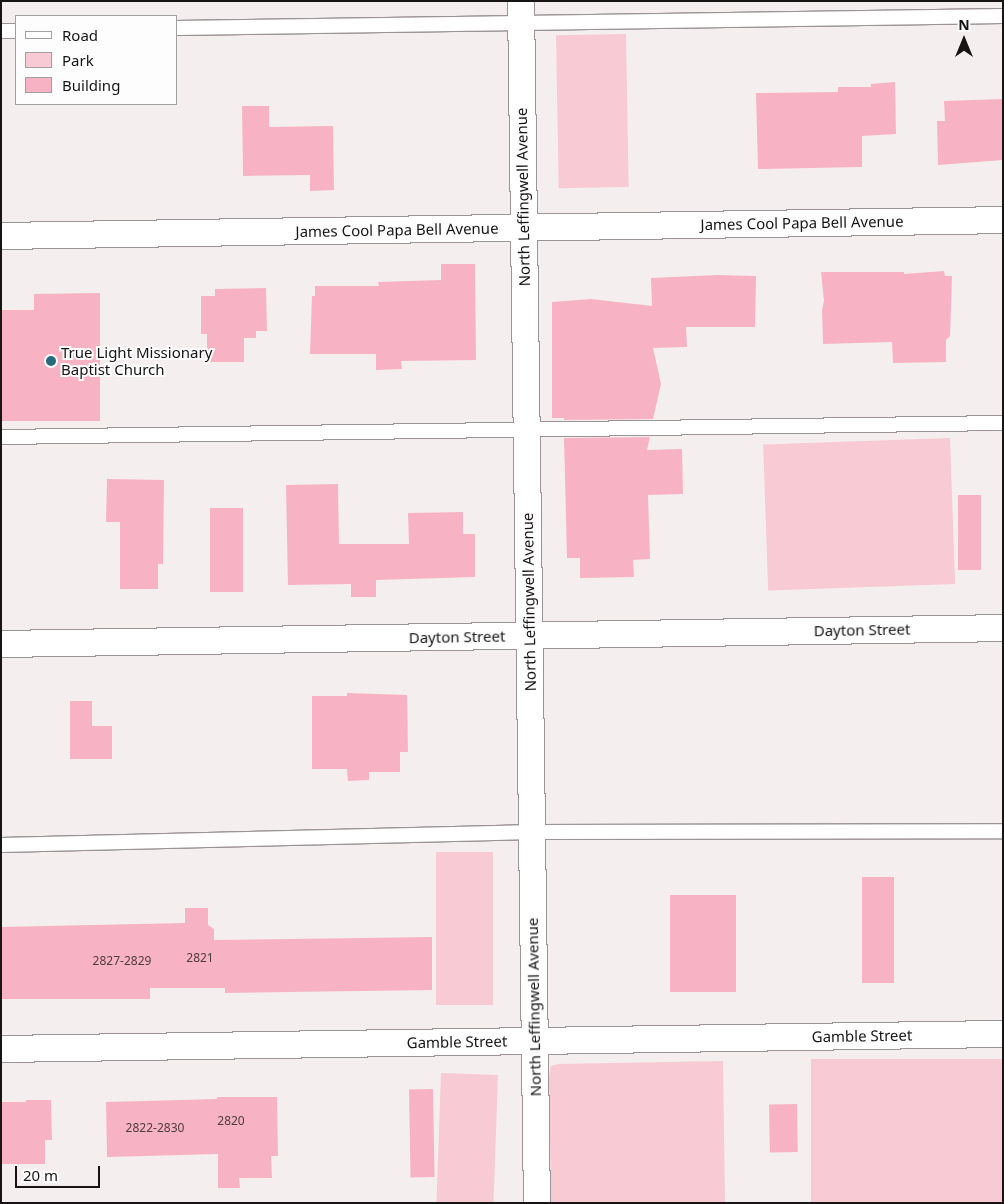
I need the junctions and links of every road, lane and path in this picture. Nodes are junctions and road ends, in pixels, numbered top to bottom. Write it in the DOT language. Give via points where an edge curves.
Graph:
graph roads {
  1 [pos="521,12"];
  2 [pos="1003,16"];
  3 [pos="178,28"];
  4 [pos="1,31"];
  5 [pos="15,31"];
  6 [pos="1003,220"];
  7 [pos="524,228"];
  8 [pos="1,236"];
  9 [pos="1003,423"];
  10 [pos="526,430"];
  11 [pos="1,437"];
  12 [pos="1003,628"];
  13 [pos="529,636"];
  14 [pos="1,644"];
  15 [pos="1003,831"];
  16 [pos="532,832"];
  17 [pos="1,845"];
  18 [pos="1003,1034"];
  19 [pos="534,1041"];
  20 [pos="1,1049"];
  21 [pos="537,1203"];
  1 -- 2 [label="lane"];
  1 -- 3 [label="lane"];
  1 -- 7 [label="street, North Leffingwell Avenue"];
  4 -- 5 [label="lane"];
  6 -- 7 [label="street, James Cool Papa Bell Avenue"];
  7 -- 8 [label="street, James Cool Papa Bell Avenue"];
  7 -- 10 [label="street, North Leffingwell Avenue"];
  9 -- 10 [label="lane"];
  10 -- 11 [label="lane"];
  10 -- 13 [label="street, North Leffingwell Avenue"];
  12 -- 13 [label="street, Dayton Street"];
  13 -- 14 [label="street, Dayton Street"];
  13 -- 16 [label="street, North Leffingwell Avenue"];
  15 -- 16 [label="lane"];
  16 -- 17 [label="lane"];
  16 -- 19 [label="street, North Leffingwell Avenue"];
  18 -- 19 [label="street, Gamble Street"];
  19 -- 20 [label="street, Gamble Street"];
  19 -- 21 [label="street, North Leffingwell Avenue"];
}
